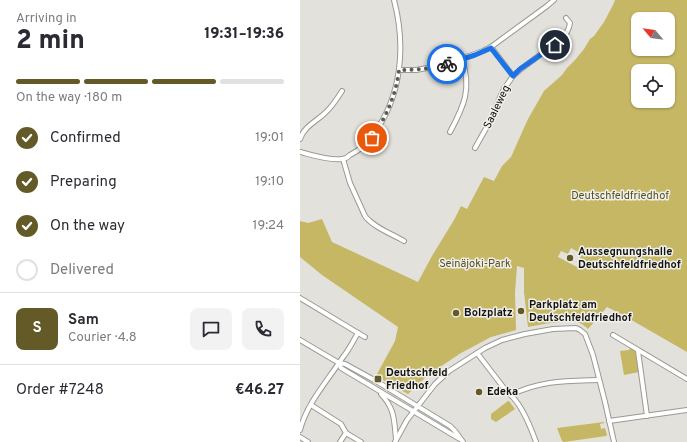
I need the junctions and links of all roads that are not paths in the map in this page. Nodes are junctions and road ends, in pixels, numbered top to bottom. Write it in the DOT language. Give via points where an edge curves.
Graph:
graph roads {
  1 [pos="394,0"];
  2 [pos="554,0"];
  3 [pos="566,18"];
  4 [pos="491,48"];
  5 [pos="462,59"];
  6 [pos="399,70"];
  7 [pos="513,76"];
  8 [pos="342,91"];
  9 [pos="450,132"];
  10 [pos="300,139"];
  11 [pos="475,148"];
  12 [pos="300,152"];
  13 [pos="343,159"];
  14 [pos="404,241"];
  15 [pos="300,298"];
  16 [pos="358,333"];
  17 [pos="613,336"];
  18 [pos="365,338"];
  19 [pos="300,340"];
  20 [pos="638,351"];
  21 [pos="478,353"];
  22 [pos="339,363"];
  23 [pos="599,380"];
  24 [pos="687,380"];
  25 [pos="376,390"];
  26 [pos="511,395"];
  27 [pos="311,405"];
  28 [pos="418,406"];
  29 [pos="687,410"];
  30 [pos="413,412"];
  31 [pos="647,416"];
  32 [pos="609,422"];
  33 [pos="300,430"];
  34 [pos="346,433"];
  35 [pos="300,437"];
  36 [pos="461,440"];
  37 [pos="396,441"];
  38 [pos="308,442"];
  39 [pos="340,442"];
  40 [pos="361,442"];
  41 [pos="536,442"];
  42 [pos="614,442"];
  1 -- 6 [label="street" via="399,22"];
  2 -- 4 [label="street"];
  3 -- 7 [label="street" via="570,23 564,36"];
  4 -- 5 [label="street"];
  4 -- 7 [label="street, Saaleweg"];
  5 -- 6 [label="street" via="434,67"];
  5 -- 9 [label="street" via="466,74 466,98"];
  6 -- 13 [label="street" via="392,101 377,130 364,147"];
  7 -- 11 [label="street, Saaleweg"];
  8 -- 10 [label="street" via="330,109 304,131"];
  12 -- 13 [label="street" via="322,158"];
  13 -- 14 [label="street" via="350,183 365,216 373,224"];
  15 -- 16 [label="street"];
  16 -- 18 [label="street"];
  16 -- 22 [label="street"];
  17 -- 20 [label="street"];
  19 -- 22 [label="street"];
  20 -- 24 [label="street"];
  20 -- 31 [label="street"];
  21 -- 23 [label="street" via="495,343 525,334 576,328 586,337"];
  21 -- 26 [label="street"];
  21 -- 28 [label="street" via="441,377"];
  22 -- 25 [label="street" via="341,368"];
  22 -- 27 [label="street"];
  22 -- 28 [label="street"];
  23 -- 26 [label="street" via="544,383"];
  23 -- 32 [label="street"];
  25 -- 30 [label="street"];
  25 -- 37 [label="street" via="392,411"];
  26 -- 41 [label="street" via="523,413"];
  27 -- 33 [label="street"];
  27 -- 34 [label="street" via="341,424"];
  28 -- 30 [label="street"];
  28 -- 36 [label="street" via="450,426"];
  29 -- 31 [label="street"];
  30 -- 36 [label="street"];
  30 -- 37 [label="street"];
  31 -- 32 [label="street"];
  32 -- 42 [label="street"];
  34 -- 39 [label="street"];
  34 -- 40 [label="street"];
  35 -- 38 [label="street"];
}
